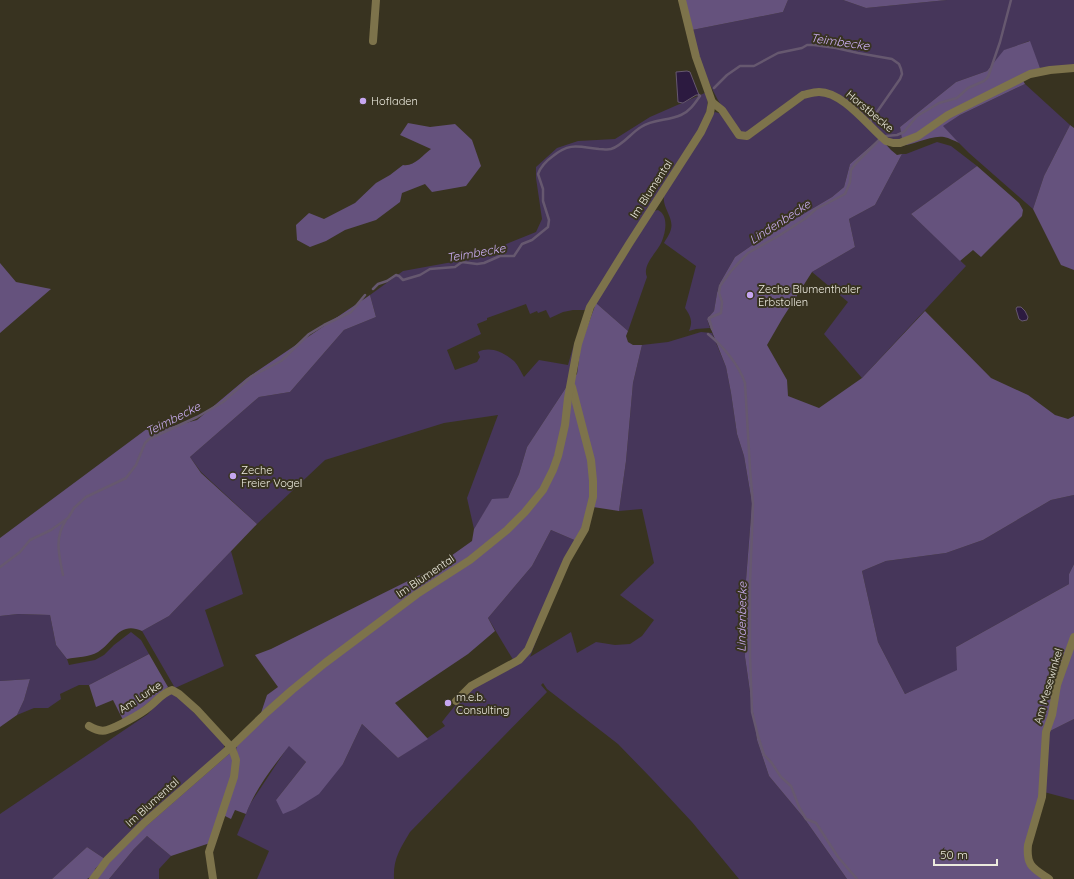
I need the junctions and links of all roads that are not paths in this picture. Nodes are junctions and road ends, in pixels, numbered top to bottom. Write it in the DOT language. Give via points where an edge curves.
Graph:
graph roads {
  1 [pos="376,0"];
  2 [pos="682,0"];
  3 [pos="373,41"];
  4 [pos="1074,68"];
  5 [pos="712,102"];
  6 [pos="571,385"];
  7 [pos="1074,637"];
  8 [pos="456,701"];
  9 [pos="89,726"];
  10 [pos="231,747"];
  11 [pos="93,879"];
  12 [pos="213,879"];
  13 [pos="1049,879"];
  1 -- 3 [label="street"];
  2 -- 5 [label="street" via="696,56"];
  4 -- 5 [label="street, Horstbecke" via="1030,74 948,115 918,136 893,143 886,140 840,99 826,93 813,92 803,95 747,136 739,135 722,110"];
  5 -- 6 [label="street, Im Blumental" via="701,132 590,307 578,344"];
  6 -- 8 [label="street, Im Blumental" via="591,460 593,497 585,529 567,560 528,650 519,660 471,686"];
  6 -- 10 [label="street, Im Blumental" via="565,425 553,470 543,490 525,512 470,560 417,594 326,663 266,713"];
  7 -- 13 [label="street, Am Mesewinkel" via="1057,685 1046,732 1042,797 1028,845 1028,860 1032,867"];
  9 -- 10 [label="street, Am Lurke" via="107,730 134,717 165,692 172,690 197,710"];
  10 -- 11 [label="street, Im Blumental" via="134,834 107,860"];
  10 -- 12 [label="street" via="236,760 234,777 209,852"];
}
